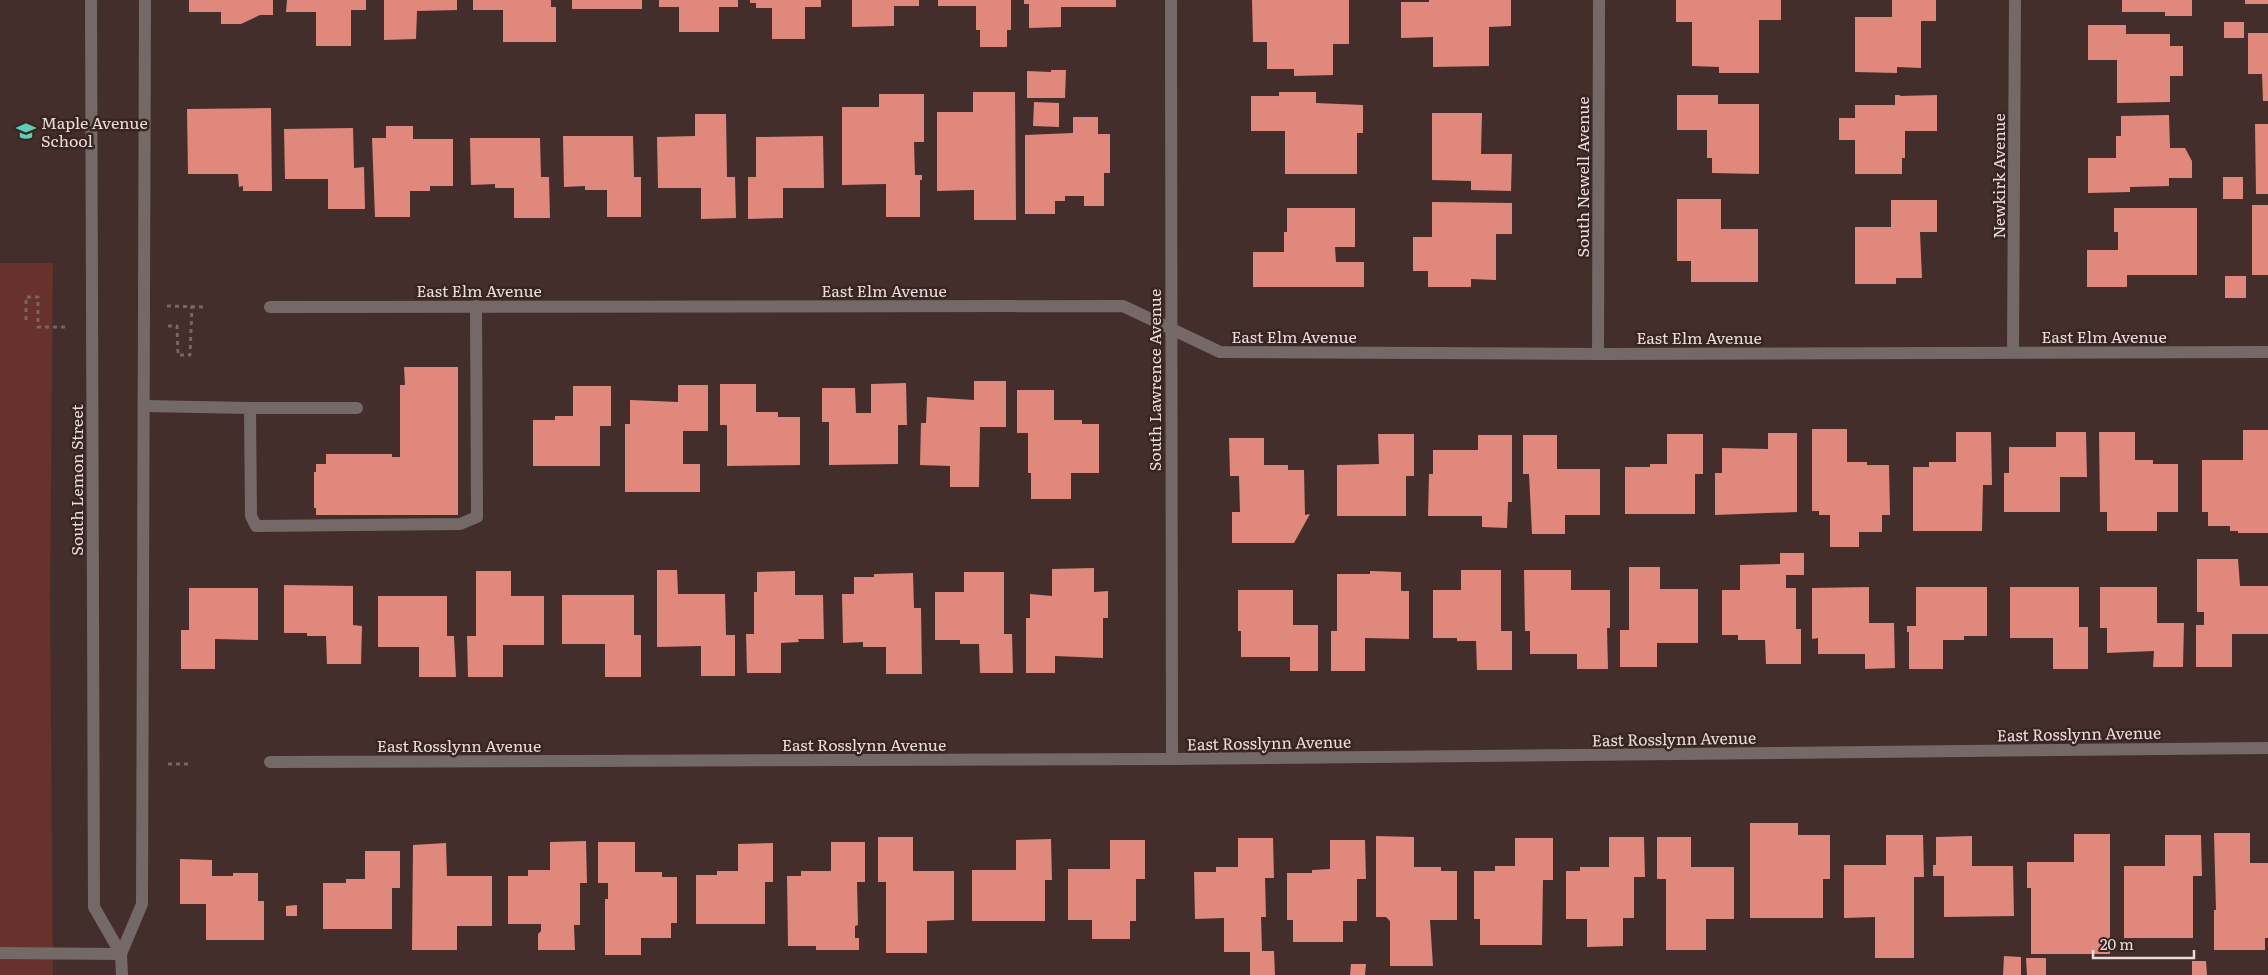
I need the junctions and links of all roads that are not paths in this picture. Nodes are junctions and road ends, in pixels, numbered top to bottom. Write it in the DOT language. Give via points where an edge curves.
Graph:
graph roads {
  1 [pos="91,0"];
  2 [pos="145,0"];
  3 [pos="1171,0"];
  4 [pos="1599,0"];
  5 [pos="2015,0"];
  6 [pos="476,306"];
  7 [pos="270,307"];
  8 [pos="1170,327"];
  9 [pos="2013,352"];
  10 [pos="2268,352"];
  11 [pos="1598,354"];
  12 [pos="144,406"];
  13 [pos="250,408"];
  14 [pos="357,408"];
  15 [pos="2268,748"];
  16 [pos="1172,760"];
  17 [pos="270,762"];
  18 [pos="0,953"];
  19 [pos="120,954"];
  20 [pos="122,975"];
  1 -- 19 [label="street, South Lemon Street" via="94,907"];
  2 -- 12 [label="street, South Lemon Street"];
  3 -- 8 [label="street, South Lawrence Avenue"];
  4 -- 11 [label="street, South Newell Avenue"];
  5 -- 9 [label="street, Newkirk Avenue"];
  6 -- 7 [label="street, East Elm Avenue"];
  6 -- 8 [label="street, East Elm Avenue" via="1123,306"];
  6 -- 13 [label="street" via="477,517 460,524 256,526 251,516"];
  8 -- 11 [label="street, East Elm Avenue" via="1220,352"];
  8 -- 16 [label="street, South Lawrence Avenue"];
  9 -- 10 [label="street, East Elm Avenue"];
  9 -- 11 [label="street, East Elm Avenue"];
  12 -- 13 [label="street"];
  12 -- 19 [label="street, South Lemon Street" via="142,904"];
  13 -- 14 [label="street"];
  15 -- 16 [label="street, East Rosslynn Avenue"];
  16 -- 17 [label="street, East Rosslynn Avenue"];
  18 -- 19 [label="street"];
  19 -- 20 [label="street, South Lemon Street"];
}
